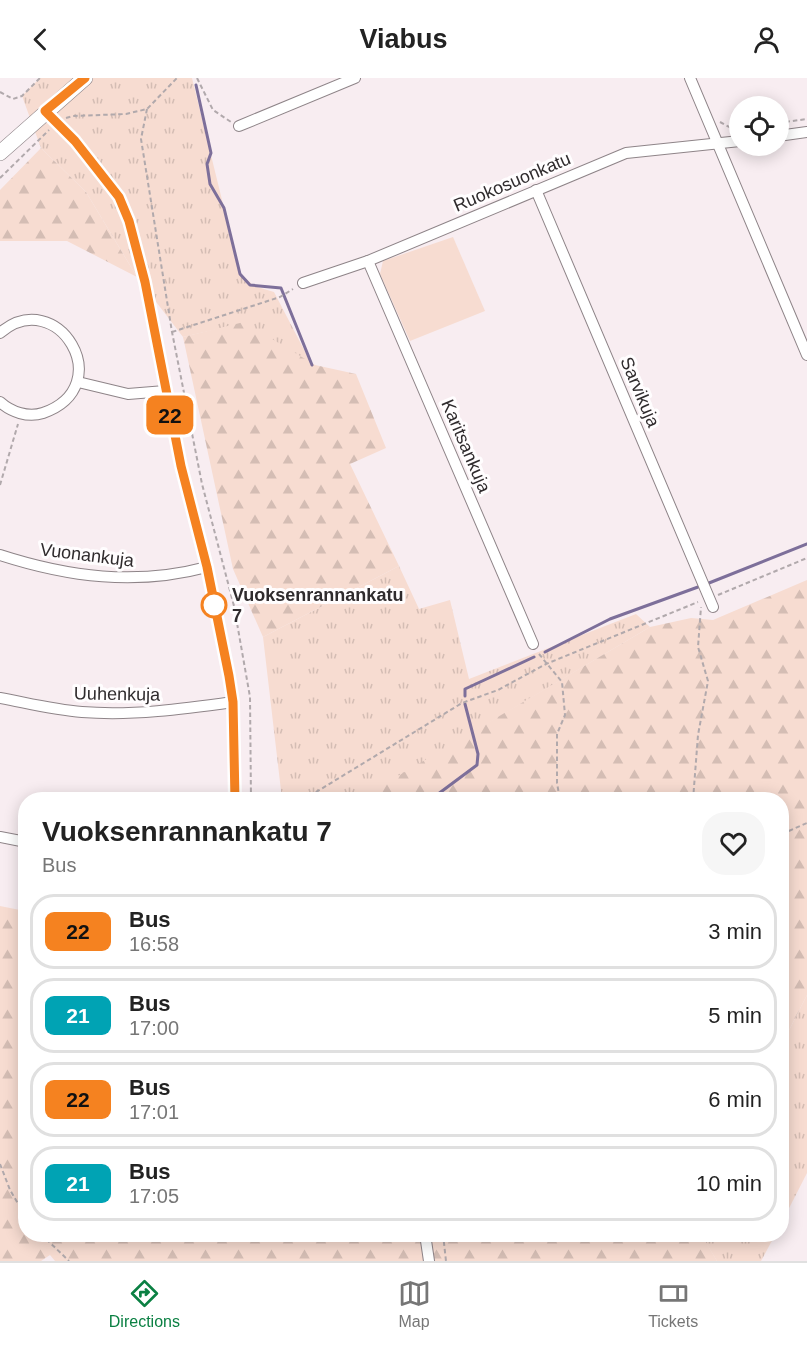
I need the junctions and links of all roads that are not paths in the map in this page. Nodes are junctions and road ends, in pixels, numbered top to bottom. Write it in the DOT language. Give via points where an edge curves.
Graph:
graph roads {
  1 [pos="85,78"];
  2 [pos="355,78"];
  3 [pos="690,78"];
  4 [pos="45,111"];
  5 [pos="239,126"];
  6 [pos="807,132"];
  7 [pos="789,134"];
  8 [pos="729,142"];
  9 [pos="718,143"];
  10 [pos="0,153"];
  11 [pos="536,190"];
  12 [pos="368,261"];
  13 [pos="303,283"];
  14 [pos="0,333"];
  15 [pos="807,355"];
  16 [pos="78,382"];
  17 [pos="165,391"];
  18 [pos="0,402"];
  19 [pos="0,555"];
  20 [pos="207,567"];
  21 [pos="711,603"];
  22 [pos="533,644"];
  23 [pos="0,698"];
  24 [pos="233,702"];
  25 [pos="235,792"];
  26 [pos="0,837"];
  27 [pos="18,840"];
  28 [pos="426,1242"];
  29 [pos="429,1261"];
  1 -- 4 [label="street"];
  2 -- 5 [label="street"];
  3 -- 9 [label="street"];
  4 -- 10 [label="street"];
  4 -- 17 [label="street" via="75,141 119,197 145,282"];
  6 -- 7 [label="street"];
  8 -- 9 [label="street, Ruokosuonkatu"];
  9 -- 11 [label="street, Ruokosuonkatu" via="626,153"];
  9 -- 15 [label="street"];
  11 -- 12 [label="street, Ruokosuonkatu"];
  11 -- 21 [label="street, Sarvikuja"];
  12 -- 13 [label="street, Ruokosuonkatu"];
  12 -- 22 [label="street, Karitsankuja"];
  14 -- 16 [label="street" via="22,321 54,325 75,348"];
  16 -- 17 [label="street" via="128,394"];
  16 -- 18 [label="street" via="56,408 39,414 21,414"];
  17 -- 20 [label="street"];
  19 -- 20 [label="street, Vuonankuja" via="38,568 112,578 160,577"];
  20 -- 24 [label="street"];
  23 -- 24 [label="street, Uuhenkuja" via="109,713 168,711"];
  24 -- 25 [label="street"];
  26 -- 27 [label="street"];
  28 -- 29 [label="street"];
}
